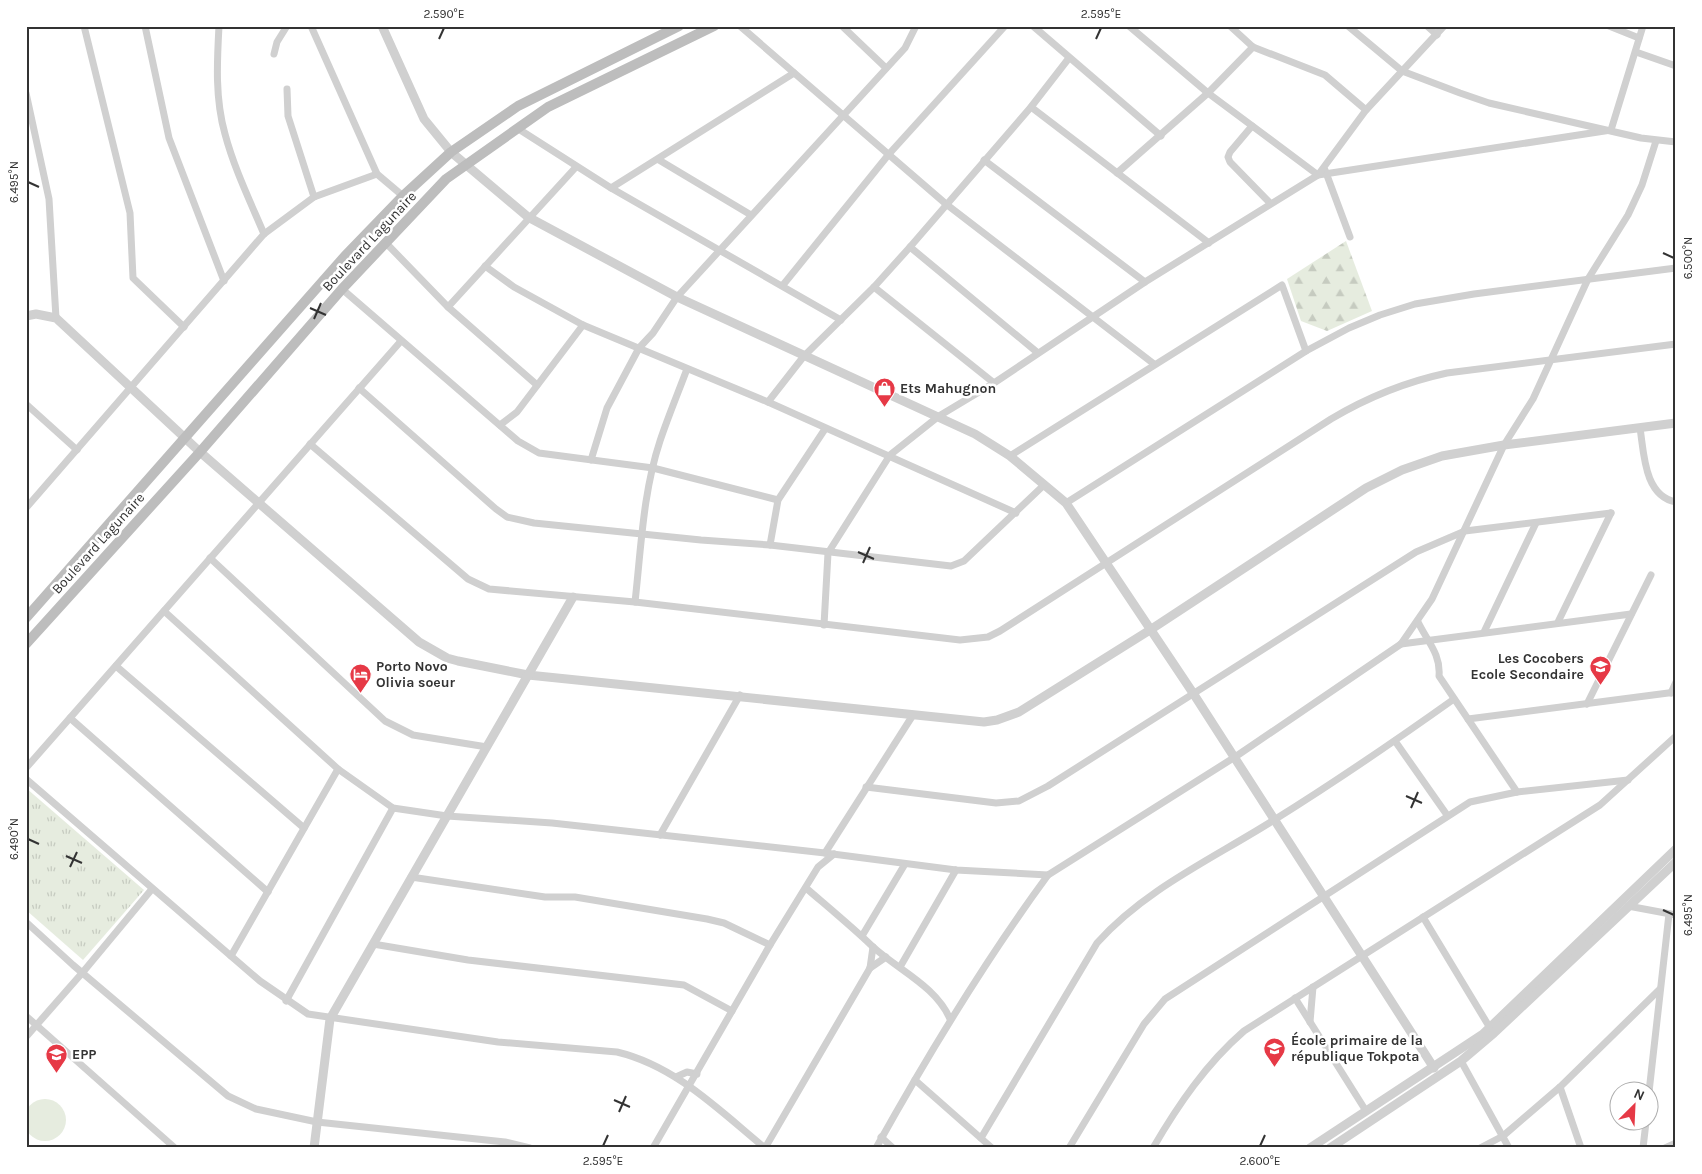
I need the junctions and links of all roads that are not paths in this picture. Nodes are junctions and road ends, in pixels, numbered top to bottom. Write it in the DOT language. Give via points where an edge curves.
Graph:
graph roads {
  1 [pos="84,26"];
  2 [pos="145,26"];
  3 [pos="219,26"];
  4 [pos="287,26"];
  5 [pos="311,26"];
  6 [pos="382,26"];
  7 [pos="714,26"];
  8 [pos="740,26"];
  9 [pos="842,26"];
  10 [pos="916,26"];
  11 [pos="1005,26"];
  12 [pos="1033,26"];
  13 [pos="1129,26"];
  14 [pos="1230,26"];
  15 [pos="1348,26"];
  16 [pos="1428,26"];
  17 [pos="1444,26"];
  18 [pos="1610,26"];
  19 [pos="1643,26"];
  20 [pos="675,27"];
  21 [pos="1437,34"];
  22 [pos="1639,38"];
  23 [pos="1254,47"];
  24 [pos="1636,52"];
  25 [pos="274,54"];
  26 [pos="1069,58"];
  27 [pos="1676,66"];
  28 [pos="886,68"];
  29 [pos="1402,70"];
  30 [pos="794,73"];
  31 [pos="287,89"];
  32 [pos="26,93"];
  33 [pos="1208,93"];
  34 [pos="1032,107"];
  35 [pos="1366,110"];
  36 [pos="843,115"];
  37 [pos="1252,126"];
  38 [pos="517,128"];
  39 [pos="1611,130"];
  40 [pos="1161,136"];
  41 [pos="1656,141"];
  42 [pos="1676,142"];
  43 [pos="451,152"];
  44 [pos="889,154"];
  45 [pos="659,160"];
  46 [pos="984,160"];
  47 [pos="465,164"];
  48 [pos="576,167"];
  49 [pos="1325,171"];
  50 [pos="1117,173"];
  51 [pos="377,174"];
  52 [pos="1318,175"];
  53 [pos="611,188"];
  54 [pos="403,196"];
  55 [pos="314,197"];
  56 [pos="1270,203"];
  57 [pos="946,204"];
  58 [pos="751,215"];
  59 [pos="528,217"];
  60 [pos="264,234"];
  61 [pos="1350,237"];
  62 [pos="385,242"];
  63 [pos="1209,243"];
  64 [pos="910,247"];
  65 [pos="719,251"];
  66 [pos="484,266"];
  67 [pos="1676,268"];
  68 [pos="1588,279"];
  69 [pos="224,281"];
  70 [pos="1145,282"];
  71 [pos="783,286"];
  72 [pos="874,287"];
  73 [pos="342,289"];
  74 [pos="676,298"];
  75 [pos="448,307"];
  76 [pos="26,316"];
  77 [pos="1092,316"];
  78 [pos="56,318"];
  79 [pos="841,320"];
  80 [pos="583,325"];
  81 [pos="184,327"];
  82 [pos="401,340"];
  83 [pos="1676,344"];
  84 [pos="639,348"];
  85 [pos="1306,351"];
  86 [pos="1038,353"];
  87 [pos="804,356"];
  88 [pos="1549,361"];
  89 [pos="1154,364"];
  90 [pos="687,369"];
  91 [pos="994,383"];
  92 [pos="537,384"];
  93 [pos="131,388"];
  94 [pos="359,388"];
  95 [pos="768,402"];
  96 [pos="26,404"];
  97 [pos="939,416"];
  98 [pos="1676,423"];
  99 [pos="500,424"];
  100 [pos="1640,428"];
  101 [pos="825,429"];
  102 [pos="186,439"];
  103 [pos="310,444"];
  104 [pos="1504,445"];
  105 [pos="77,450"];
  106 [pos="200,452"];
  107 [pos="890,455"];
  108 [pos="1010,456"];
  109 [pos="591,460"];
  110 [pos="653,468"];
  111 [pos="1044,485"];
  112 [pos="778,500"];
  113 [pos="1675,501"];
  114 [pos="259,502"];
  115 [pos="28,503"];
  116 [pos="1066,504"];
  117 [pos="1016,513"];
  118 [pos="1536,523"];
  119 [pos="1466,531"];
  120 [pos="642,534"];
  121 [pos="770,545"];
  122 [pos="828,553"];
  123 [pos="210,558"];
  124 [pos="1106,562"];
  125 [pos="1651,575"];
  126 [pos="573,597"];
  127 [pos="635,602"];
  128 [pos="164,611"];
  129 [pos="1631,614"];
  130 [pos="26,618"];
  131 [pos="1418,622"];
  132 [pos="1558,622"];
  133 [pos="824,625"];
  134 [pos="1150,630"];
  135 [pos="1484,632"];
  136 [pos="1427,641"];
  137 [pos="26,644"];
  138 [pos="1401,644"];
  139 [pos="116,666"];
  140 [pos="528,675"];
  141 [pos="1676,682"];
  142 [pos="1673,692"];
  143 [pos="1193,693"];
  144 [pos="740,695"];
  145 [pos="1454,699"];
  146 [pos="1587,704"];
  147 [pos="913,714"];
  148 [pos="70,718"];
  149 [pos="1468,719"];
  150 [pos="1676,736"];
  151 [pos="1395,741"];
  152 [pos="487,747"];
  153 [pos="1235,757"];
  154 [pos="26,768"];
  155 [pos="338,769"];
  156 [pos="26,779"];
  157 [pos="1628,780"];
  158 [pos="866,787"];
  159 [pos="1517,792"];
  160 [pos="393,808"];
  161 [pos="1447,815"];
  162 [pos="447,816"];
  163 [pos="1275,820"];
  164 [pos="304,828"];
  165 [pos="660,835"];
  166 [pos="1676,849"];
  167 [pos="814,851"];
  168 [pos="825,852"];
  169 [pos="834,854"];
  170 [pos="1676,862"];
  171 [pos="905,864"];
  172 [pos="818,867"];
  173 [pos="956,870"];
  174 [pos="1048,874"];
  175 [pos="411,878"];
  176 [pos="152,888"];
  177 [pos="806,888"];
  178 [pos="268,892"];
  179 [pos="1324,895"];
  180 [pos="1628,906"];
  181 [pos="1672,914"];
  182 [pos="1424,917"];
  183 [pos="26,922"];
  184 [pos="862,936"];
  185 [pos="759,941"];
  186 [pos="373,944"];
  187 [pos="770,945"];
  188 [pos="873,947"];
  189 [pos="765,953"];
  190 [pos="231,956"];
  191 [pos="1363,956"];
  192 [pos="886,957"];
  193 [pos="900,967"];
  194 [pos="870,968"];
  195 [pos="83,972"];
  196 [pos="1313,987"];
  197 [pos="1660,989"];
  198 [pos="1295,998"];
  199 [pos="286,1001"];
  200 [pos="943,1004"];
  201 [pos="959,1004"];
  202 [pos="732,1011"];
  203 [pos="26,1016"];
  204 [pos="330,1018"];
  205 [pos="950,1019"];
  206 [pos="1310,1022"];
  207 [pos="37,1025"];
  208 [pos="1490,1028"];
  209 [pos="26,1037"];
  210 [pos="1461,1060"];
  211 [pos="1434,1068"];
  212 [pos="697,1074"];
  213 [pos="676,1077"];
  214 [pos="915,1080"];
  215 [pos="1650,1082"];
  216 [pos="691,1086"];
  217 [pos="1560,1087"];
  218 [pos="1366,1111"];
  219 [pos="317,1122"];
  220 [pos="1645,1132"];
  221 [pos="1503,1136"];
  222 [pos="882,1137"];
  223 [pos="981,1138"];
  224 [pos="1676,1143"];
  225 [pos="174,1147"];
  226 [pos="314,1148"];
  227 [pos="530,1148"];
  228 [pos="653,1148"];
  229 [pos="765,1148"];
  230 [pos="876,1148"];
  231 [pos="893,1148"];
  232 [pos="992,1148"];
  233 [pos="1069,1148"];
  234 [pos="1153,1148"];
  235 [pos="1310,1148"];
  236 [pos="1330,1148"];
  237 [pos="1480,1148"];
  238 [pos="1509,1148"];
  239 [pos="1581,1148"];
  240 [pos="1643,1148"];
  241 [pos="1665,1148"];
  1 -- 81 [label="street" via="130,213 133,278"];
  2 -- 69 [label="street" via="169,138"];
  3 -- 60 [label="street" via="217,74 224,132"];
  4 -- 25 [label="street"];
  5 -- 51 [label="street"];
  6 -- 43 [label="street" via="424,119"];
  7 -- 38 [label="main road, Boulevard Lagunaire" via="548,107"];
  8 -- 30 [label="street"];
  9 -- 28 [label="street"];
  10 -- 28 [label="street" via="905,48"];
  11 -- 44 [label="street"];
  12 -- 26 [label="street"];
  13 -- 33 [label="street"];
  14 -- 23 [label="street"];
  15 -- 29 [label="street"];
  16 -- 21 [label="street"];
  17 -- 21 [label="street"];
  18 -- 22 [label="street"];
  19 -- 22 [label="street"];
  20 -- 43 [label="main road, Boulevard Lagunaire" via="518,106"];
  21 -- 29 [label="street"];
  22 -- 24 [label="street"];
  23 -- 33 [label="street"];
  23 -- 35 [label="street" via="1325,75"];
  24 -- 27 [label="street"];
  24 -- 39 [label="street"];
  26 -- 34 [label="street"];
  26 -- 40 [label="street"];
  28 -- 36 [label="street"];
  29 -- 35 [label="street"];
  29 -- 39 [label="street" via="1489,103"];
  30 -- 36 [label="street"];
  30 -- 45 [label="street"];
  31 -- 55 [label="street" via="288,116"];
  32 -- 78 [label="street" via="49,199"];
  33 -- 37 [label="street"];
  33 -- 40 [label="street"];
  34 -- 46 [label="street"];
  34 -- 50 [label="street"];
  35 -- 49 [label="street"];
  36 -- 44 [label="street"];
  36 -- 58 [label="street"];
  37 -- 52 [label="street"];
  37 -- 56 [label="street" via="1228,157"];
  38 -- 47 [label="main road, Boulevard Lagunaire"];
  38 -- 48 [label="street"];
  39 -- 41 [label="street"];
  39 -- 49 [label="street"];
  40 -- 50 [label="street"];
  41 -- 42 [label="street"];
  41 -- 68 [label="street" via="1628,215"];
  43 -- 47 [label="street"];
  43 -- 54 [label="main road, Boulevard Lagunaire"];
  44 -- 57 [label="street"];
  44 -- 71 [label="street"];
  45 -- 53 [label="street"];
  45 -- 58 [label="street"];
  46 -- 57 [label="street"];
  46 -- 70 [label="street"];
  47 -- 59 [label="street"];
  47 -- 62 [label="main road, Boulevard Lagunaire" via="446,179"];
  48 -- 53 [label="street"];
  48 -- 59 [label="street"];
  49 -- 52 [label="street"];
  49 -- 61 [label="street"];
  50 -- 63 [label="street"];
  51 -- 54 [label="street"];
  51 -- 55 [label="street"];
  52 -- 56 [label="street"];
  53 -- 65 [label="street"];
  54 -- 102 [label="main road, Boulevard Lagunaire" via="345,256"];
  55 -- 60 [label="street"];
  56 -- 63 [label="street"];
  57 -- 64 [label="street"];
  57 -- 77 [label="street"];
  58 -- 65 [label="street"];
  59 -- 66 [label="street"];
  59 -- 74 [label="street"];
  60 -- 69 [label="street"];
  62 -- 73 [label="main road, Boulevard Lagunaire"];
  62 -- 75 [label="street"];
  63 -- 70 [label="street"];
  64 -- 72 [label="street"];
  64 -- 86 [label="street"];
  65 -- 71 [label="street"];
  65 -- 74 [label="street"];
  66 -- 75 [label="street"];
  66 -- 80 [label="street" via="514,288"];
  67 -- 68 [label="street"];
  68 -- 85 [label="street" via="1415,304 1366,320"];
  68 -- 88 [label="street"];
  69 -- 81 [label="street"];
  70 -- 77 [label="street"];
  71 -- 79 [label="street"];
  72 -- 79 [label="street"];
  72 -- 91 [label="street"];
  73 -- 82 [label="street"];
  73 -- 106 [label="main road, Boulevard Lagunaire"];
  74 -- 84 [label="street"];
  74 -- 87 [label="street"];
  75 -- 92 [label="street"];
  76 -- 78 [label="street" via="36,314"];
  77 -- 86 [label="street"];
  77 -- 89 [label="street"];
  78 -- 93 [label="street"];
  79 -- 87 [label="street"];
  80 -- 84 [label="street"];
  80 -- 92 [label="street"];
  81 -- 93 [label="street"];
  82 -- 94 [label="street"];
  82 -- 99 [label="street"];
  83 -- 88 [label="street"];
  84 -- 90 [label="street"];
  84 -- 109 [label="street" via="607,408"];
  85 -- 89 [label="street" via="1282,285"];
  85 -- 116 [label="street"];
  86 -- 91 [label="street"];
  87 -- 95 [label="street"];
  87 -- 97 [label="street"];
  88 -- 104 [label="street" via="1533,398"];
  88 -- 124 [label="street" via="1418,379 1358,403"];
  89 -- 108 [label="street"];
  90 -- 95 [label="street"];
  90 -- 110 [label="street"];
  91 -- 97 [label="street"];
  92 -- 99 [label="street" via="517,412"];
  93 -- 102 [label="street"];
  93 -- 105 [label="street"];
  94 -- 103 [label="street"];
  94 -- 120 [label="street" via="507,517 534,523"];
  95 -- 101 [label="street"];
  96 -- 105 [label="street"];
  97 -- 107 [label="street"];
  97 -- 108 [label="street"];
  98 -- 100 [label="street"];
  99 -- 109 [label="street" via="526,447 539,453"];
  100 -- 104 [label="street"];
  100 -- 113 [label="street" via="1650,479 1659,494"];
  101 -- 107 [label="street"];
  101 -- 112 [label="street"];
  102 -- 106 [label="street"];
  102 -- 130 [label="main road, Boulevard Lagunaire"];
  103 -- 114 [label="street"];
  103 -- 126 [label="street" via="479,586"];
  104 -- 119 [label="street"];
  104 -- 134 [label="street" via="1419,462 1383,478"];
  105 -- 115 [label="street"];
  106 -- 114 [label="street"];
  106 -- 137 [label="main road, Boulevard Lagunaire"];
  107 -- 117 [label="street"];
  107 -- 122 [label="street"];
  108 -- 111 [label="street"];
  109 -- 110 [label="street"];
  110 -- 112 [label="street"];
  110 -- 120 [label="street"];
  111 -- 116 [label="street"];
  111 -- 117 [label="street"];
  112 -- 121 [label="street"];
  114 -- 123 [label="street"];
  114 -- 140 [label="street" via="419,642 458,662"];
  116 -- 124 [label="street"];
  117 -- 122 [label="street" via="964,561 951,566"];
  118 -- 119 [label="street"];
  118 -- 132 [label="street" via="1611,513"];
  118 -- 135 [label="street"];
  119 -- 131 [label="street"];
  119 -- 143 [label="street" via="1402,558"];
  120 -- 121 [label="street"];
  120 -- 127 [label="street"];
  121 -- 122 [label="street"];
  122 -- 133 [label="street"];
  123 -- 128 [label="street"];
  123 -- 152 [label="street" via="389,724 426,738"];
  124 -- 133 [label="street" via="988,637 960,640"];
  124 -- 134 [label="street"];
  125 -- 129 [label="street"];
  126 -- 127 [label="street"];
  126 -- 140 [label="street"];
  127 -- 133 [label="street"];
  128 -- 139 [label="street"];
  128 -- 155 [label="street"];
  129 -- 132 [label="street"];
  129 -- 146 [label="street"];
  131 -- 136 [label="street"];
  131 -- 138 [label="street"];
  132 -- 135 [label="street"];
  134 -- 143 [label="street"];
  134 -- 147 [label="street" via="1009,716 984,722"];
  135 -- 136 [label="street"];
  136 -- 138 [label="street"];
  136 -- 145 [label="street" via="1440,661 1439,676"];
  138 -- 153 [label="street"];
  139 -- 148 [label="street"];
  139 -- 164 [label="street"];
  140 -- 144 [label="street"];
  140 -- 152 [label="street"];
  141 -- 142 [label="street"];
  142 -- 146 [label="street"];
  143 -- 153 [label="street"];
  143 -- 158 [label="street" via="1048,786 1018,801 983,803"];
  144 -- 147 [label="street"];
  144 -- 165 [label="street"];
  145 -- 149 [label="street"];
  145 -- 151 [label="street"];
  146 -- 149 [label="street"];
  147 -- 158 [label="street"];
  148 -- 154 [label="street"];
  148 -- 178 [label="street"];
  149 -- 159 [label="street"];
  150 -- 157 [label="street"];
  151 -- 161 [label="street"];
  151 -- 163 [label="street"];
  152 -- 162 [label="street"];
  153 -- 163 [label="street"];
  153 -- 174 [label="street"];
  155 -- 160 [label="street"];
  155 -- 164 [label="street"];
  156 -- 176 [label="street"];
  157 -- 159 [label="street"];
  157 -- 182 [label="street" via="1600,805"];
  158 -- 168 [label="street"];
  159 -- 161 [label="street" via="1477,798"];
  160 -- 162 [label="street"];
  160 -- 199 [label="street"];
  161 -- 179 [label="street"];
  162 -- 165 [label="street"];
  162 -- 175 [label="street"];
  163 -- 179 [label="street"];
  163 -- 223 [label="street" via="1152,894 1118,919 1097,943"];
  164 -- 178 [label="street"];
  165 -- 167 [label="street"];
  166 -- 208 [label="street"];
  167 -- 168 [label="street"];
  167 -- 172 [label="street"];
  168 -- 169 [label="street"];
  169 -- 171 [label="street"];
  169 -- 172 [label="street"];
  170 -- 180 [label="street"];
  171 -- 173 [label="street"];
  171 -- 184 [label="street"];
  172 -- 177 [label="street"];
  173 -- 174 [label="street"];
  173 -- 193 [label="street"];
  174 -- 201 [label="street"];
  175 -- 185 [label="street" via="535,896 575,897 698,917 724,923"];
  175 -- 186 [label="street"];
  176 -- 190 [label="street"];
  176 -- 195 [label="street"];
  177 -- 184 [label="street"];
  177 -- 187 [label="street"];
  178 -- 190 [label="street"];
  179 -- 191 [label="street"];
  179 -- 233 [label="street" via="1165,999 1144,1024"];
  180 -- 181 [label="street"];
  180 -- 210 [label="street" via="1494,1033"];
  181 -- 197 [label="street"];
  182 -- 191 [label="street"];
  182 -- 208 [label="street"];
  183 -- 195 [label="street"];
  184 -- 188 [label="street"];
  185 -- 187 [label="street"];
  185 -- 189 [label="street"];
  186 -- 202 [label="street" via="468,960 684,985"];
  186 -- 204 [label="street"];
  187 -- 189 [label="street"];
  188 -- 192 [label="street"];
  188 -- 194 [label="street"];
  189 -- 202 [label="street"];
  190 -- 199 [label="street"];
  191 -- 196 [label="street"];
  191 -- 211 [label="street"];
  192 -- 193 [label="street"];
  192 -- 194 [label="street"];
  193 -- 200 [label="street"];
  194 -- 229 [label="street"];
  195 -- 207 [label="street"];
  195 -- 219 [label="street" via="228,1096 256,1109"];
  196 -- 198 [label="street"];
  196 -- 206 [label="street"];
  197 -- 215 [label="street"];
  197 -- 217 [label="street"];
  198 -- 206 [label="street"];
  198 -- 234 [label="street" via="1244,1031 1220,1052 1181,1102"];
  199 -- 204 [label="street" via="308,1014"];
  200 -- 201 [label="street"];
  200 -- 205 [label="street"];
  201 -- 205 [label="street"];
  202 -- 212 [label="street"];
  203 -- 207 [label="street"];
  204 -- 213 [label="street" via="498,1042 617,1052"];
  204 -- 219 [label="street"];
  205 -- 214 [label="street"];
  206 -- 218 [label="street"];
  207 -- 209 [label="street"];
  207 -- 225 [label="street"];
  208 -- 211 [label="street"];
  210 -- 221 [label="street"];
  210 -- 236 [label="street"];
  211 -- 218 [label="street"];
  212 -- 213 [label="street" via="687,1072"];
  212 -- 216 [label="street"];
  213 -- 216 [label="street"];
  214 -- 222 [label="street"];
  214 -- 223 [label="street"];
  216 -- 228 [label="street"];
  216 -- 229 [label="street"];
  217 -- 221 [label="street"];
  217 -- 239 [label="street"];
  218 -- 235 [label="street"];
  219 -- 226 [label="street"];
  219 -- 227 [label="street" via="505,1142"];
  220 -- 240 [label="street"];
  221 -- 237 [label="street"];
  221 -- 238 [label="street"];
  222 -- 230 [label="street"];
  222 -- 231 [label="street"];
  223 -- 232 [label="street"];
  224 -- 241 [label="street"];
}
